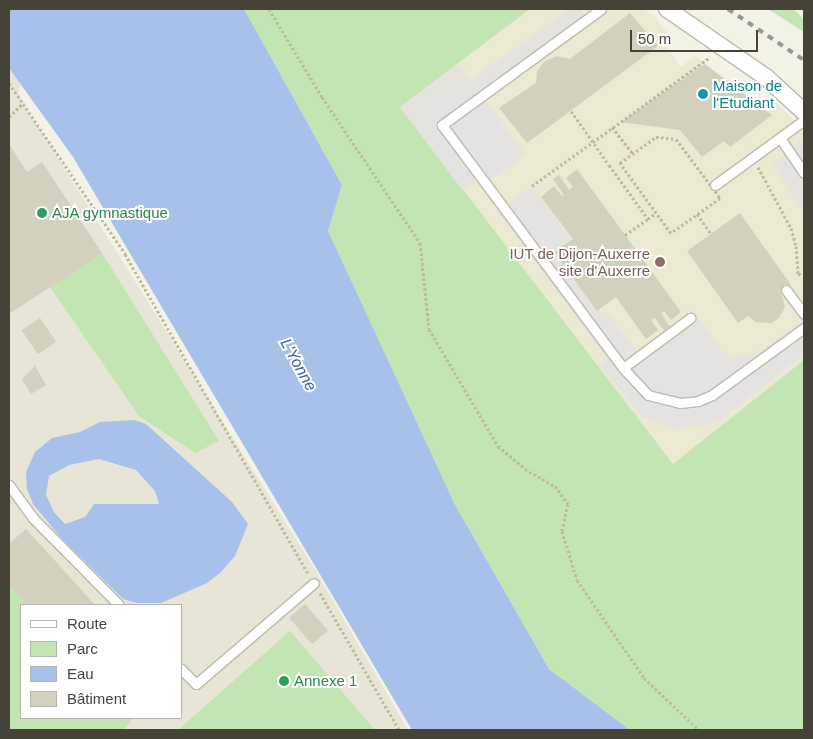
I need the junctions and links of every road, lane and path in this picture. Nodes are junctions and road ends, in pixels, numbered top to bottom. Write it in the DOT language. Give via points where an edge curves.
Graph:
graph roads {
  1 [pos="269,9"];
  2 [pos="601,9"];
  3 [pos="667,9"];
  4 [pos="719,44"];
  5 [pos="9,83"];
  6 [pos="23,103"];
  7 [pos="571,111"];
  8 [pos="804,112"];
  9 [pos="9,118"];
  10 [pos="804,120"];
  11 [pos="612,127"];
  12 [pos="780,138"];
  13 [pos="633,154"];
  14 [pos="753,157"];
  15 [pos="804,173"];
  16 [pos="715,185"];
  17 [pos="532,186"];
  18 [pos="656,213"];
  19 [pos="697,214"];
  20 [pos="648,219"];
  21 [pos="711,234"];
  22 [pos="625,235"];
  23 [pos="804,274"];
  24 [pos="786,290"];
  25 [pos="804,314"];
  26 [pos="690,318"];
  27 [pos="804,328"];
  28 [pos="623,368"];
  29 [pos="9,485"];
  30 [pos="314,583"];
  31 [pos="118,604"];
  32 [pos="182,670"];
  33 [pos="399,730"];
  34 [pos="699,730"];
  1 -- 34 [label="path" via="322,97 420,243 429,329 498,446 525,469 556,486 568,504 562,531 576,580 644,678"];
  2 -- 28 [label="lane" via="442,125"];
  3 -- 4 [label="street"];
  4 -- 8 [label="street" via="767,78"];
  4 -- 11 [label="path" via="704,63"];
  5 -- 6 [label="path"];
  6 -- 9 [label="path"];
  6 -- 30 [label="path" via="125,254"];
  7 -- 20 [label="path, bridge"];
  10 -- 12 [label="lane"];
  11 -- 13 [label="path"];
  11 -- 17 [label="path"];
  12 -- 14 [label="lane"];
  12 -- 15 [label="lane"];
  13 -- 18 [label="path" via="620,164"];
  13 -- 19 [label="path" via="656,137 676,139 720,198"];
  14 -- 16 [label="lane"];
  14 -- 23 [label="path" via="791,228 798,274"];
  18 -- 19 [label="path" via="671,233"];
  18 -- 20 [label="path"];
  19 -- 21 [label="path"];
  20 -- 22 [label="path"];
  24 -- 25 [label="lane"];
  26 -- 28 [label="lane"];
  27 -- 28 [label="lane" via="736,378 698,401 680,403 648,394"];
  29 -- 31 [label="lane" via="33,518"];
  30 -- 32 [label="lane" via="196,684"];
  30 -- 33 [label="path"];
}
